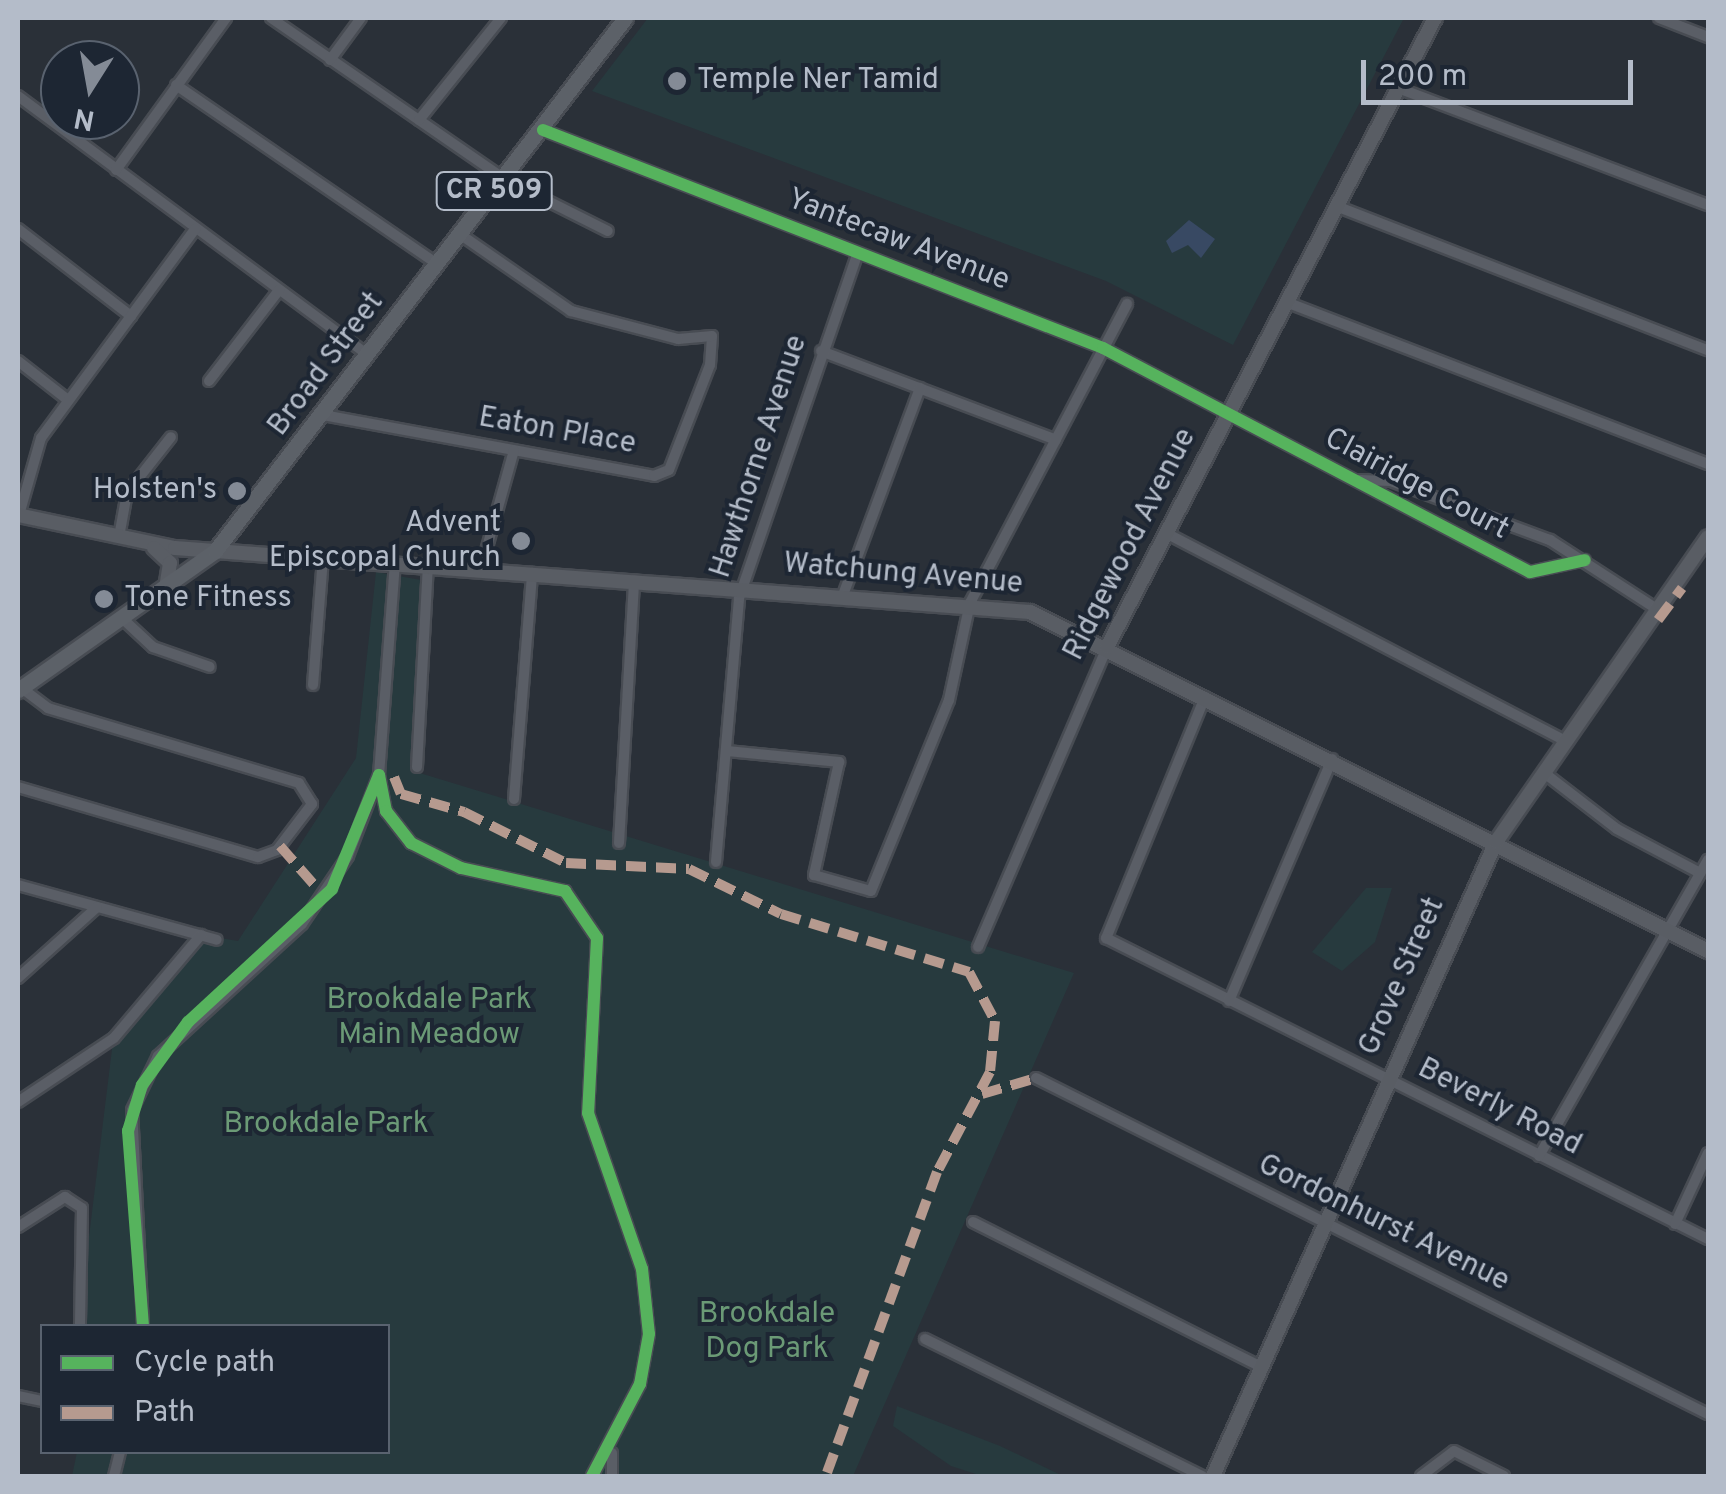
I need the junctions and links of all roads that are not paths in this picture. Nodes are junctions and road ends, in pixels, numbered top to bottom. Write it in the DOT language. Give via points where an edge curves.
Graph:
graph roads {
  1 [pos="226,18"];
  2 [pos="271,18"];
  3 [pos="361,18"];
  4 [pos="501,18"];
  5 [pos="625,18"];
  6 [pos="1435,18"];
  7 [pos="1658,18"];
  8 [pos="1708,34"];
  9 [pos="330,60"];
  10 [pos="176,84"];
  11 [pos="1398,88"];
  12 [pos="19,102"];
  13 [pos="419,120"];
  14 [pos="542,130"];
  15 [pos="116,170"];
  16 [pos="504,179"];
  17 [pos="1708,205"];
  18 [pos="1336,206"];
  19 [pos="18,229"];
  20 [pos="196,229"];
  21 [pos="608,231"];
  22 [pos="460,234"];
  23 [pos="858,252"];
  24 [pos="437,264"];
  25 [pos="279,290"];
  26 [pos="1286,302"];
  27 [pos="1127,304"];
  28 [pos="132,316"];
  29 [pos="1104,348"];
  30 [pos="1708,350"];
  31 [pos="822,351"];
  32 [pos="369,356"];
  33 [pos="18,361"];
  34 [pos="209,381"];
  35 [pos="920,388"];
  36 [pos="68,400"];
  37 [pos="323,415"];
  38 [pos="1227,416"];
  39 [pos="171,437"];
  40 [pos="1056,440"];
  41 [pos="514,450"];
  42 [pos="1708,464"];
  43 [pos="1358,480"];
  44 [pos="18,515"];
  45 [pos="1166,534"];
  46 [pos="119,537"];
  47 [pos="1708,537"];
  48 [pos="1550,540"];
  49 [pos="145,543"];
  50 [pos="215,551"];
  51 [pos="323,558"];
  52 [pos="1585,560"];
  53 [pos="395,563"];
  54 [pos="428,566"];
  55 [pos="1547,568"];
  56 [pos="481,569"];
  57 [pos="532,573"];
  58 [pos="634,580"];
  59 [pos="166,588"];
  60 [pos="742,588"];
  61 [pos="844,595"];
  62 [pos="970,603"];
  63 [pos="1658,610"];
  64 [pos="124,620"];
  65 [pos="1107,647"];
  66 [pos="210,667"];
  67 [pos="313,685"];
  68 [pos="19,688"];
  69 [pos="1206,696"];
  70 [pos="1564,740"];
  71 [pos="727,751"];
  72 [pos="1332,759"];
  73 [pos="417,767"];
  74 [pos="1543,772"];
  75 [pos="379,775"];
  76 [pos="18,787"];
  77 [pos="514,798"];
  78 [pos="1496,842"];
  79 [pos="620,843"];
  80 [pos="1708,860"];
  81 [pos="716,862"];
  82 [pos="1700,874"];
  83 [pos="18,885"];
  84 [pos="97,907"];
  85 [pos="1665,928"];
  86 [pos="201,935"];
  87 [pos="217,940"];
  88 [pos="978,947"];
  89 [pos="1708,951"];
  90 [pos="18,978"];
  91 [pos="1230,1001"];
  92 [pos="1036,1078"];
  93 [pos="1387,1079"];
  94 [pos="18,1102"];
  95 [pos="1708,1153"];
  96 [pos="1539,1156"];
  97 [pos="974,1222"];
  98 [pos="1320,1222"];
  99 [pos="1675,1224"];
  100 [pos="18,1227"];
  101 [pos="1708,1240"];
  102 [pos="80,1324"];
  103 [pos="142,1324"];
  104 [pos="925,1339"];
  105 [pos="1259,1366"];
  106 [pos="1708,1414"];
  107 [pos="612,1451"];
  108 [pos="592,1476"];
  109 [pos="612,1476"];
  110 [pos="1202,1476"];
  111 [pos="1213,1476"];
  112 [pos="1421,1476"];
  113 [pos="1504,1476"];
  1 -- 10 [label="street"];
  2 -- 9 [label="street"];
  3 -- 9 [label="street"];
  4 -- 13 [label="street"];
  5 -- 14 [label="main road, Broad Street / CR 509"];
  6 -- 11 [label="main road, Ridgewood Avenue"];
  7 -- 8 [label="street"];
  9 -- 13 [label="street"];
  10 -- 15 [label="street"];
  10 -- 24 [label="street"];
  11 -- 17 [label="street"];
  11 -- 18 [label="main road, Ridgewood Avenue"];
  12 -- 15 [label="street"];
  13 -- 16 [label="street"];
  14 -- 16 [label="main road, Broad Street / CR 509"];
  14 -- 23 [label="street, Yantecaw Avenue"];
  15 -- 20 [label="street"];
  16 -- 21 [label="street"];
  16 -- 22 [label="main road, Broad Street / CR 509"];
  18 -- 26 [label="main road, Ridgewood Avenue"];
  18 -- 30 [label="street"];
  19 -- 28 [label="street"];
  20 -- 25 [label="street"];
  20 -- 28 [label="street"];
  22 -- 24 [label="main road, Broad Street / CR 509"];
  22 -- 41 [label="street, Eaton Place" via="570,311 678,339 712,336 710,365 661,474"];
  23 -- 29 [label="street, Yantecaw Avenue"];
  23 -- 31 [label="street, Hawthorne Avenue"];
  24 -- 32 [label="main road, Broad Street / CR 509"];
  25 -- 32 [label="street"];
  25 -- 34 [label="street"];
  26 -- 38 [label="main road, Ridgewood Avenue"];
  26 -- 42 [label="street"];
  27 -- 29 [label="street"];
  28 -- 36 [label="street"];
  29 -- 38 [label="street, Yantecaw Avenue"];
  29 -- 40 [label="street"];
  31 -- 35 [label="street"];
  31 -- 60 [label="street, Hawthorne Avenue"];
  32 -- 37 [label="main road, Broad Street / CR 509"];
  33 -- 36 [label="street"];
  35 -- 40 [label="street"];
  35 -- 61 [label="street"];
  36 -- 44 [label="street" via="34,453"];
  37 -- 41 [label="street, Eaton Place"];
  37 -- 50 [label="main road, Broad Street / CR 509"];
  38 -- 43 [label="street, Clairidge Court"];
  38 -- 45 [label="main road, Ridgewood Avenue"];
  39 -- 46 [label="street" via="127,494"];
  40 -- 62 [label="street"];
  41 -- 56 [label="street"];
  43 -- 48 [label="street, Clairidge Court" via="1409,487"];
  43 -- 55 [label="street, Clairidge Court" via="1530,572"];
  44 -- 46 [label="main road, Watchung Avenue"];
  45 -- 65 [label="main road, Ridgewood Avenue"];
  45 -- 70 [label="street"];
  46 -- 49 [label="main road, Watchung Avenue"];
  47 -- 63 [label="main road, Grove Street"];
  48 -- 52 [label="street, Clairidge Court"];
  48 -- 55 [label="street, Clairidge Court"];
  49 -- 50 [label="main road, Watchung Avenue"];
  49 -- 59 [label="main road" via="170,563"];
  50 -- 51 [label="main road, Watchung Avenue"];
  50 -- 59 [label="main road, Broad Street / CR 509"];
  51 -- 53 [label="main road, Watchung Avenue"];
  51 -- 67 [label="street"];
  52 -- 55 [label="street, Clairidge Court"];
  52 -- 63 [label="street, Clairidge Court"];
  53 -- 54 [label="main road, Watchung Avenue"];
  53 -- 75 [label="street"];
  54 -- 56 [label="main road, Watchung Avenue"];
  54 -- 73 [label="street"];
  56 -- 57 [label="main road, Watchung Avenue"];
  57 -- 58 [label="main road, Watchung Avenue"];
  57 -- 77 [label="street"];
  58 -- 60 [label="main road, Watchung Avenue"];
  58 -- 79 [label="street"];
  59 -- 64 [label="main road, Broad Street / CR 509"];
  60 -- 61 [label="main road, Watchung Avenue"];
  60 -- 71 [label="street, Hawthorne Avenue"];
  61 -- 62 [label="main road, Watchung Avenue"];
  62 -- 65 [label="main road, Watchung Avenue" via="1030,612"];
  62 -- 71 [label="street" via="949,700 871,891 814,876 838,762"];
  63 -- 70 [label="main road, Grove Street"];
  64 -- 66 [label="street" via="154,647"];
  64 -- 68 [label="main road, Broad Street / CR 509"];
  65 -- 69 [label="main road, Watchung Avenue"];
  65 -- 88 [label="street, Ridgewood Avenue"];
  68 -- 76 [label="street" via="48,708 299,783 312,804 276,850 251,856"];
  69 -- 72 [label="main road, Watchung Avenue"];
  69 -- 91 [label="street, Beverly Road" via="1106,938"];
  70 -- 74 [label="main road, Grove Street"];
  71 -- 81 [label="street, Hawthorne Avenue"];
  72 -- 78 [label="main road, Watchung Avenue"];
  72 -- 91 [label="street"];
  74 -- 78 [label="main road, Grove Street"];
  74 -- 82 [label="street" via="1617,829"];
  75 -- 103 [label="street" via="332,889 188,1022 142,1085 128,1131"];
  75 -- 107 [label="street" via="386,810 411,843 461,868 566,891 597,938 588,1114 642,1269 649,1334"];
  78 -- 85 [label="main road, Watchung Avenue"];
  78 -- 93 [label="main road, Grove Street"];
  80 -- 82 [label="street"];
  82 -- 85 [label="street"];
  83 -- 84 [label="street"];
  84 -- 86 [label="street"];
  84 -- 90 [label="street"];
  85 -- 89 [label="main road, Watchung Avenue"];
  85 -- 96 [label="street"];
  86 -- 87 [label="street"];
  86 -- 94 [label="street" via="114,1038"];
  91 -- 93 [label="street, Beverly Road"];
  92 -- 98 [label="street, Gordonhurst Avenue"];
  93 -- 96 [label="street, Beverly Road"];
  93 -- 98 [label="main road, Grove Street"];
  95 -- 99 [label="street"];
  96 -- 99 [label="street, Beverly Road"];
  97 -- 105 [label="street"];
  98 -- 105 [label="main road, Grove Street"];
  98 -- 106 [label="street, Gordonhurst Avenue"];
  99 -- 101 [label="street, Beverly Road"];
  100 -- 102 [label="street" via="65,1197 86,1218"];
  104 -- 110 [label="street"];
  105 -- 111 [label="main road, Grove Street"];
  107 -- 108 [label="street"];
  107 -- 109 [label="street"];
  112 -- 113 [label="street" via="1444,1452"];
}
